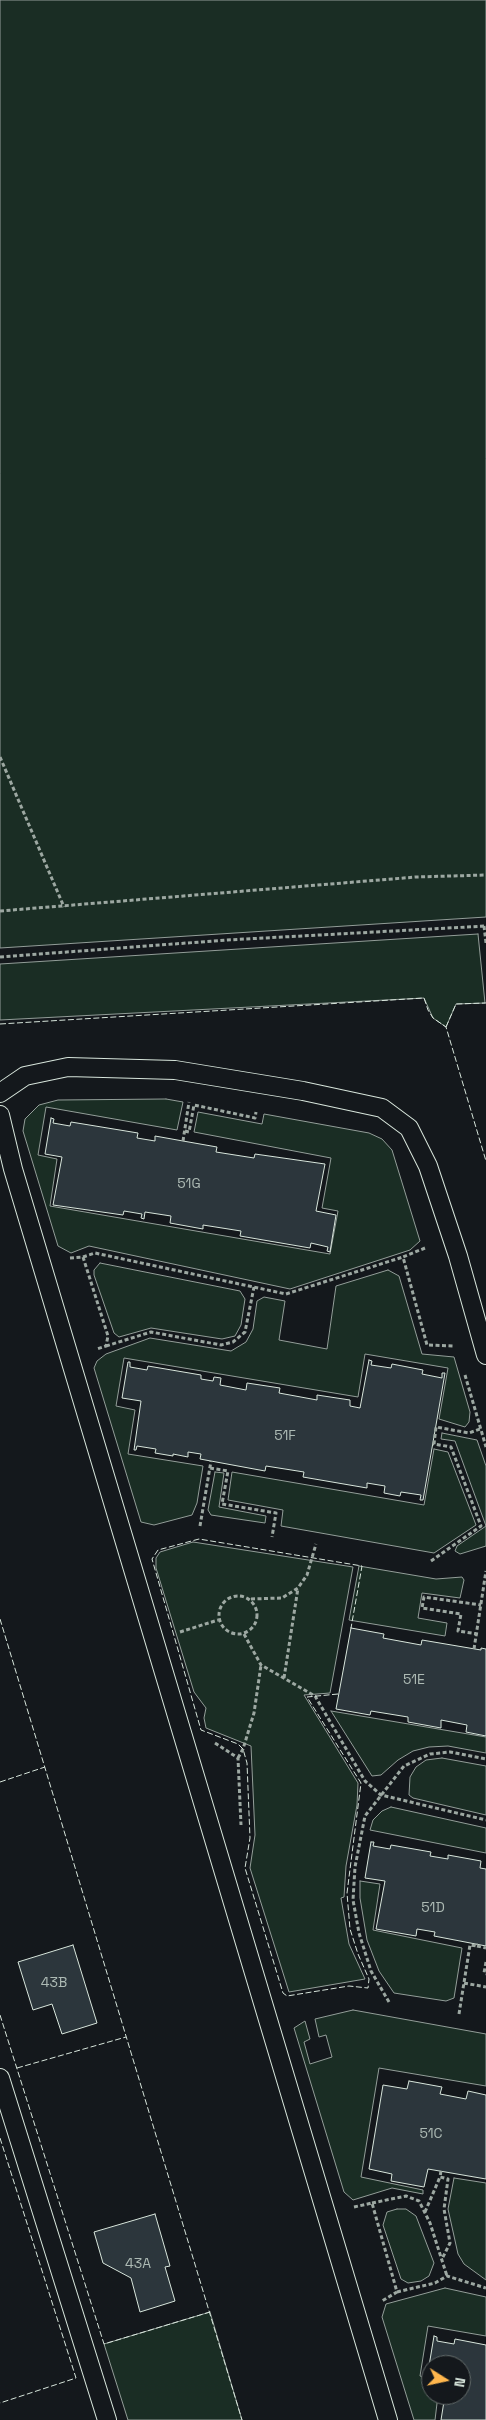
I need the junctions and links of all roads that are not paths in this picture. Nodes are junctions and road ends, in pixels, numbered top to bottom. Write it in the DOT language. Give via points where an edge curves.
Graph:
graph roads {
  1 [pos="0,1093"];
  2 [pos="0,1115"];
  3 [pos="486,1355"];
  4 [pos="0,2078"];
  5 [pos="107,2420"];
  6 [pos="388,2420"];
  1 -- 3 [label="lane" via="24,1076 68,1067 175,1070 382,1108 409,1128 428,1166"];
  2 -- 6 [label="lane" via="16,1178"];
  4 -- 5 [label="lane"];
}
